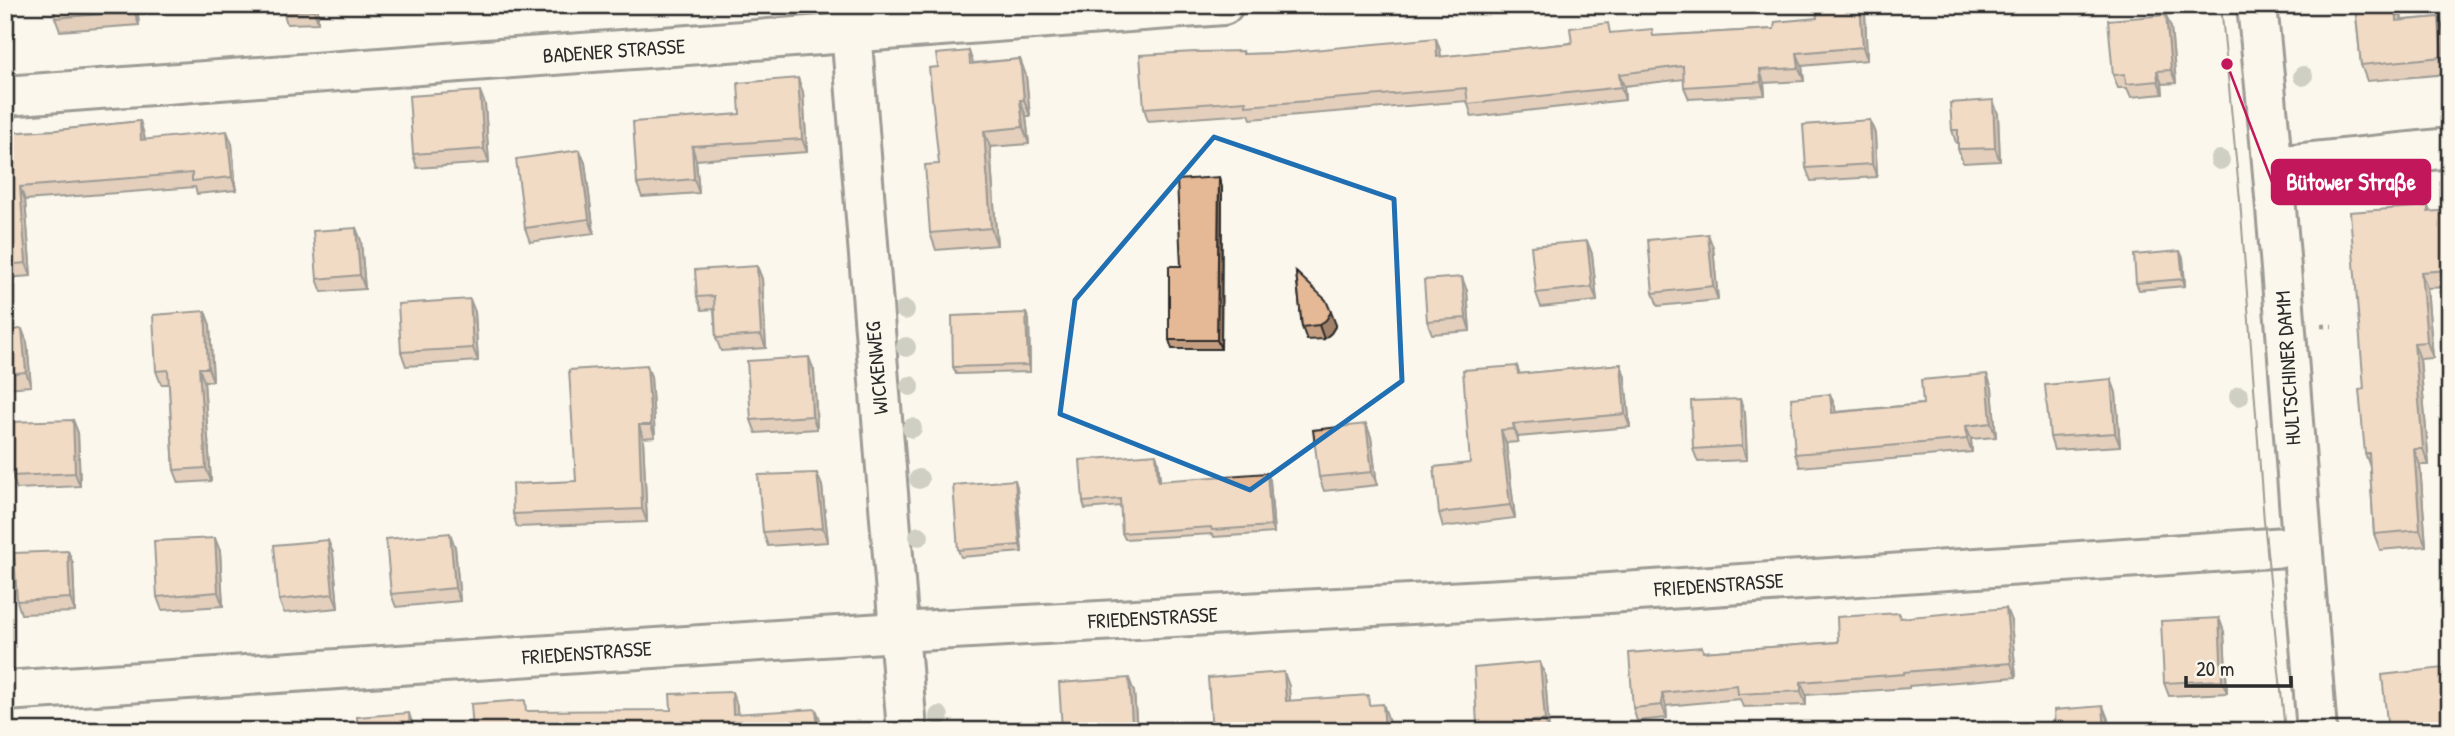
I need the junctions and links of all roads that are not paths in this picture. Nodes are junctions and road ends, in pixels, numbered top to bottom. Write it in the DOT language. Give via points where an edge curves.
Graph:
graph roads {
  1 [pos="1223,5"];
  2 [pos="2257,5"];
  3 [pos="850,19"];
  4 [pos="5,96"];
  5 [pos="2450,148"];
  6 [pos="2274,166"];
  7 [pos="2301,546"];
  8 [pos="898,632"];
  9 [pos="5,691"];
  10 [pos="907,731"];
  11 [pos="2317,731"];
  1 -- 3 [label="street, BADENER STRASSE"];
  2 -- 6 [label="street, HULTSCHINER DAMM"];
  3 -- 4 [label="street, BADENER STRASSE"];
  3 -- 8 [label="street, WICKENWEG"];
  5 -- 6 [label="street"];
  6 -- 7 [label="street, HULTSCHINER DAMM"];
  7 -- 8 [label="street, FRIEDENSTRASSE" via="1594,594"];
  7 -- 11 [label="street, HULTSCHINER DAMM"];
  8 -- 9 [label="street, FRIEDENSTRASSE"];
  8 -- 10 [label="street, WICKENWEG"];
}
